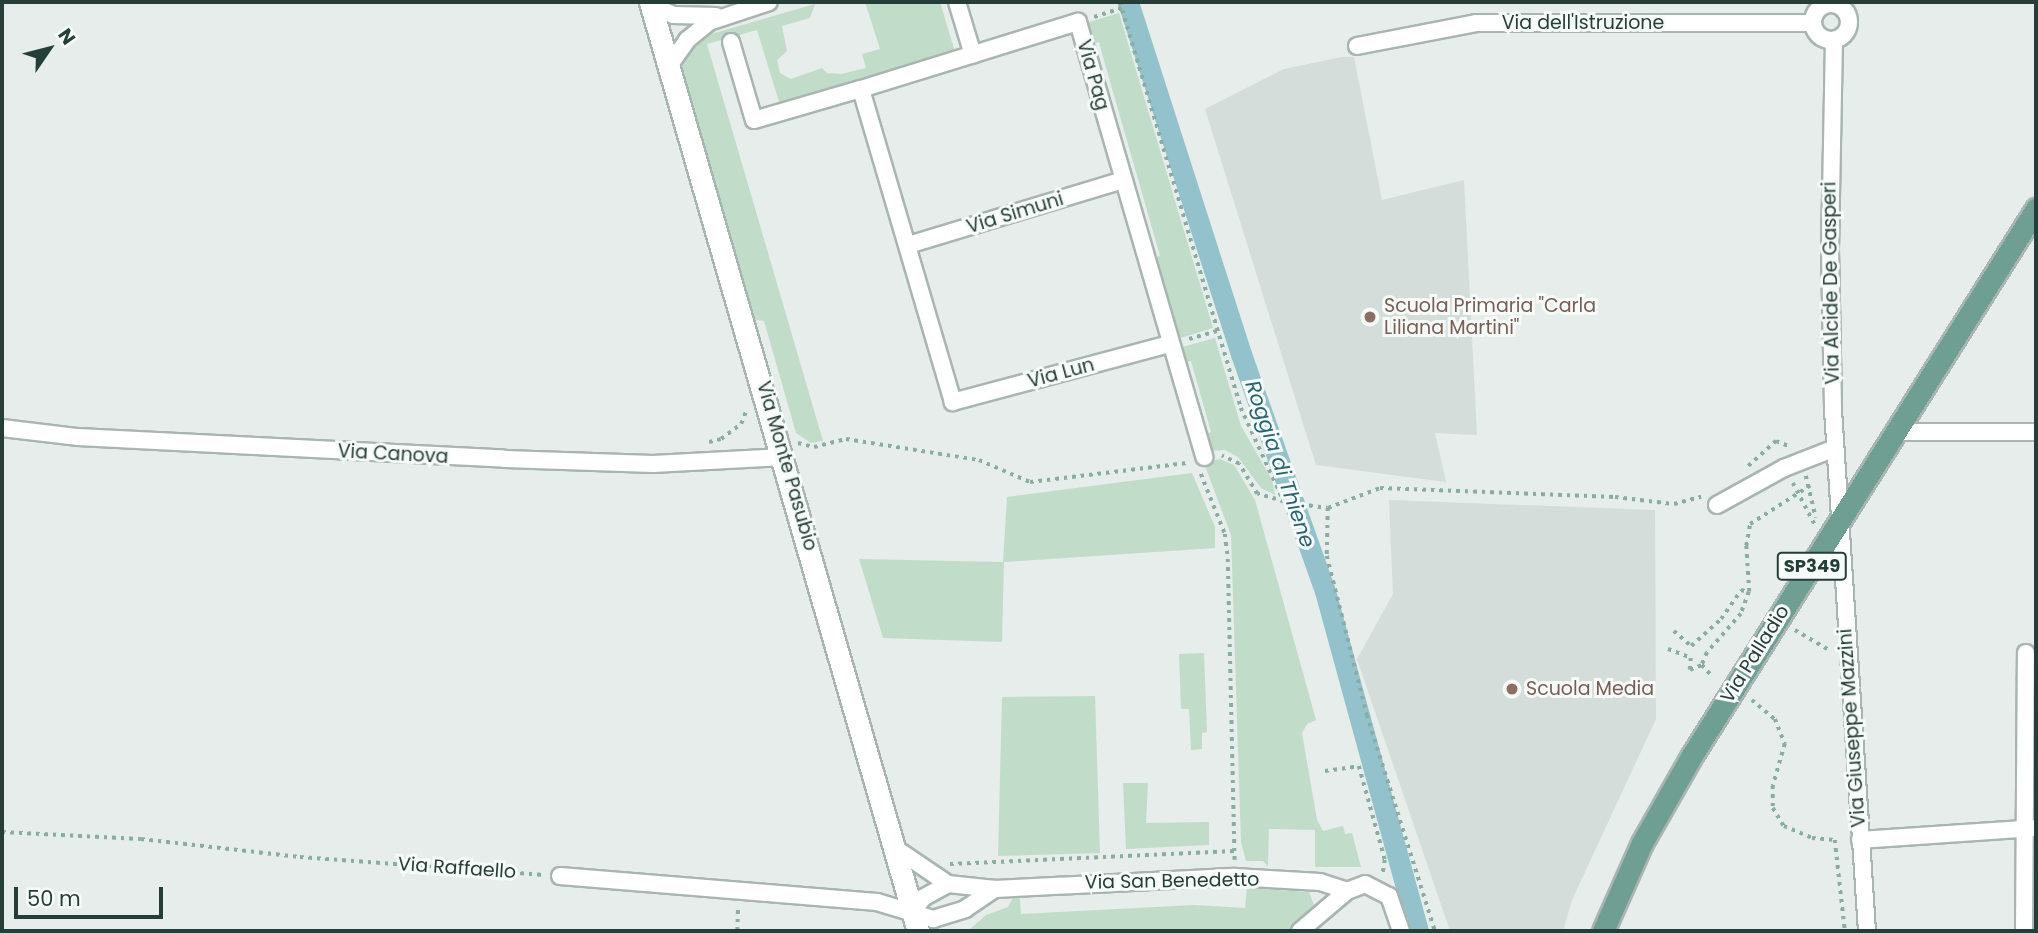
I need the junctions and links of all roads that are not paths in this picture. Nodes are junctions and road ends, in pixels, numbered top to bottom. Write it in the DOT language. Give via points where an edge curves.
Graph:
graph roads {
  1 [pos="769,2"];
  2 [pos="957,2"];
  3 [pos="651,3"];
  4 [pos="1833,3"];
  5 [pos="723,16"];
  6 [pos="1812,23"];
  7 [pos="1834,40"];
  8 [pos="731,42"];
  9 [pos="1357,47"];
  10 [pos="973,55"];
  11 [pos="669,66"];
  12 [pos="862,89"];
  13 [pos="1123,180"];
  14 [pos="2036,209"];
  15 [pos="908,245"];
  16 [pos="1170,344"];
  17 [pos="2,428"];
  18 [pos="1895,432"];
  19 [pos="2036,432"];
  20 [pos="1835,448"];
  21 [pos="793,450"];
  22 [pos="1204,457"];
  23 [pos="1711,500"];
  24 [pos="1838,526"];
  25 [pos="2026,653"];
  26 [pos="2031,828"];
  27 [pos="1860,840"];
  28 [pos="895,848"];
  29 [pos="560,876"];
  30 [pos="948,884"];
  31 [pos="995,889"];
  32 [pos="1347,891"];
  33 [pos="963,910"];
  34 [pos="915,921"];
  35 [pos="945,931"];
  36 [pos="1300,931"];
  37 [pos="1401,931"];
  38 [pos="1603,931"];
  39 [pos="1867,931"];
  40 [pos="2024,931"];
  1 -- 5 [label="street"];
  2 -- 10 [label="street"];
  3 -- 5 [label="street" via="673,15"];
  3 -- 11 [label="main road, Via Monte Pasubio"];
  4 -- 6 [label="street, Via Alcide De Gasperi" via="1818,9"];
  4 -- 7 [label="street, Via Alcide De Gasperi" via="1843,9 1849,22 1844,35"];
  5 -- 11 [label="street" via="697,31"];
  6 -- 7 [label="street" via="1819,36"];
  6 -- 9 [label="street, Via dell'Istruzione" via="1476,23"];
  7 -- 20 [label="street, Via Alcide De Gasperi" via="1830,250"];
  8 -- 12 [label="street, Via Pag" via="754,120"];
  10 -- 12 [label="street, Via Pag"];
  10 -- 13 [label="street, Via Pag" via="1078,22"];
  11 -- 21 [label="main road, Via Monte Pasubio"];
  12 -- 15 [label="street"];
  13 -- 15 [label="street, Via Simuni"];
  13 -- 16 [label="street, Via Pag"];
  14 -- 18 [label="main road, Via Palladio / SP349"];
  15 -- 16 [label="street, Via Lun" via="953,402"];
  16 -- 22 [label="street, Via Pag"];
  17 -- 21 [label="street, Via Canova" via="172,443 653,464"];
  18 -- 19 [label="street"];
  18 -- 24 [label="main road, Via Palladio / SP349"];
  20 -- 23 [label="street"];
  20 -- 24 [label="street, Via Alcide De Gasperi"];
  21 -- 28 [label="main road, Via Monte Pasubio"];
  24 -- 27 [label="street, Via Giuseppe Mazzini"];
  24 -- 38 [label="main road, Via Palladio / SP349" via="1685,768 1642,843"];
  25 -- 26 [label="street"];
  26 -- 27 [label="street"];
  26 -- 40 [label="street"];
  27 -- 39 [label="street, Via Giuseppe Mazzini"];
  28 -- 30 [label="street"];
  28 -- 34 [label="main road, Via Monte Pasubio"];
  29 -- 34 [label="street" via="877,902"];
  30 -- 31 [label="street, Via San Benedetto"];
  30 -- 34 [label="street" via="923,898"];
  31 -- 32 [label="street, Via San Benedetto" via="1235,877 1320,882"];
  31 -- 33 [label="street"];
  32 -- 36 [label="street"];
  32 -- 37 [label="street, Via San Benedetto" via="1365,884 1381,889"];
  33 -- 34 [label="street"];
  33 -- 35 [label="street"];
}
